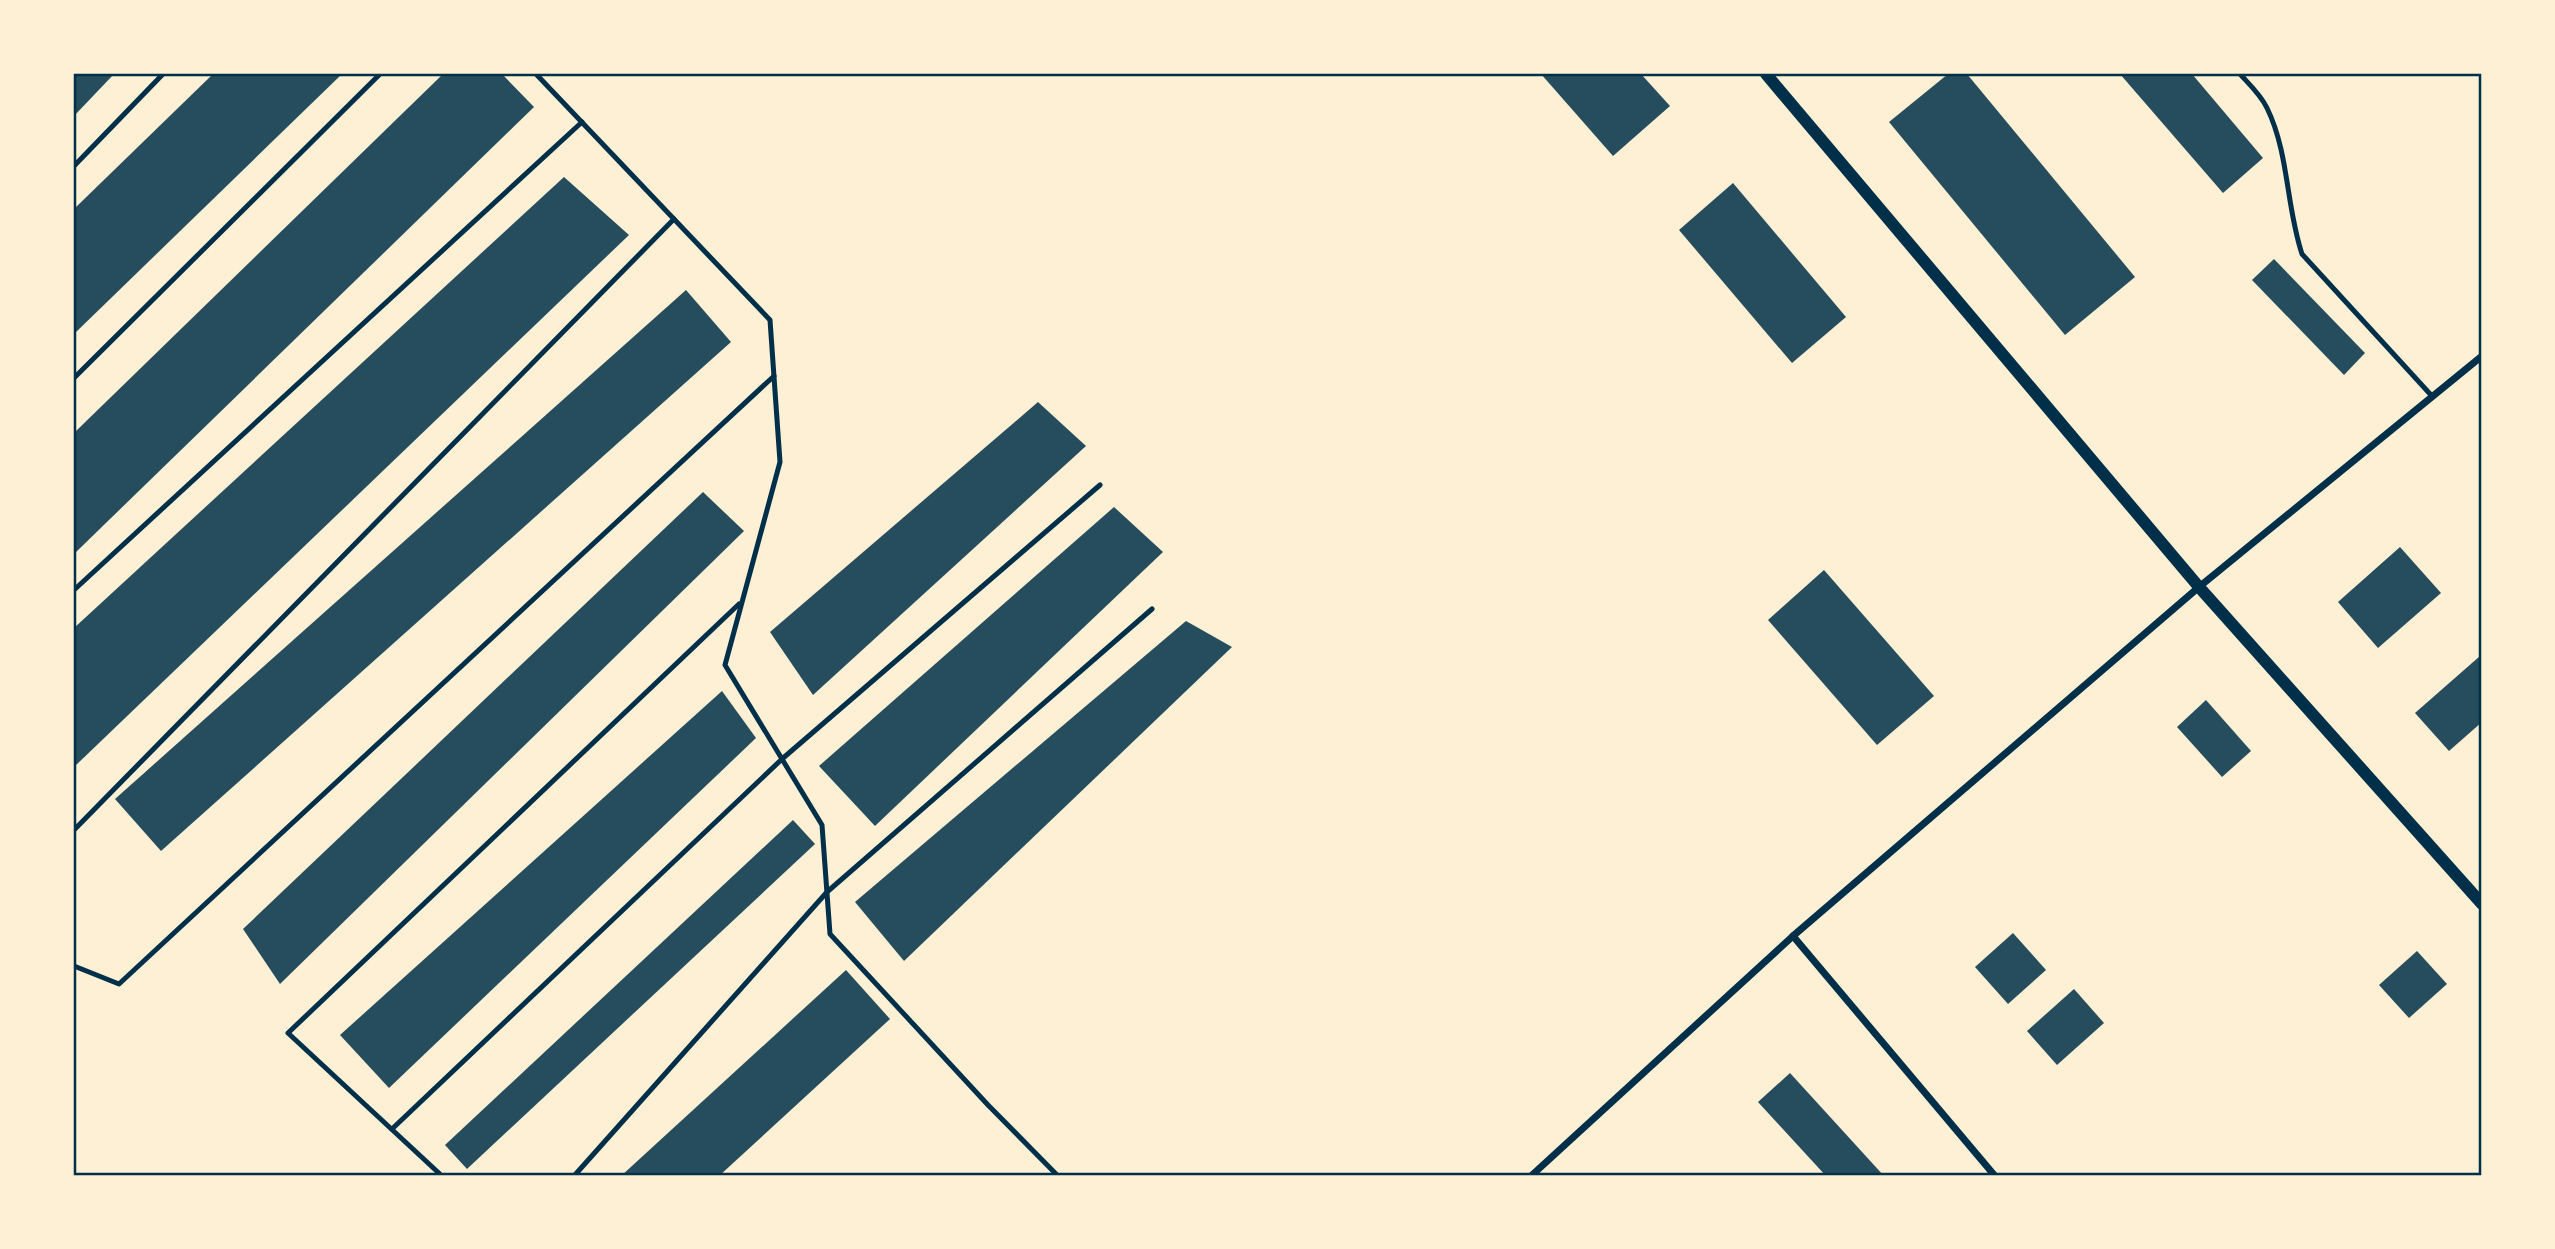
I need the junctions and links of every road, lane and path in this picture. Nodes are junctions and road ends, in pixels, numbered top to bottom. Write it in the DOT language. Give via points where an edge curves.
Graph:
graph roads {
  1 [pos="163,74"];
  2 [pos="380,74"];
  3 [pos="536,74"];
  4 [pos="1766,74"];
  5 [pos="2240,74"];
  6 [pos="582,122"];
  7 [pos="74,166"];
  8 [pos="674,219"];
  9 [pos="2482,356"];
  10 [pos="774,376"];
  11 [pos="74,378"];
  12 [pos="2431,395"];
  13 [pos="1100,485"];
  14 [pos="2199,587"];
  15 [pos="74,590"];
  16 [pos="742,602"];
  17 [pos="1152,609"];
  18 [pos="782,759"];
  19 [pos="74,830"];
  20 [pos="827,892"];
  21 [pos="2482,904"];
  22 [pos="1793,936"];
  23 [pos="74,966"];
  24 [pos="392,1129"];
  25 [pos="442,1175"];
  26 [pos="574,1175"];
  27 [pos="1058,1175"];
  28 [pos="1531,1175"];
  29 [pos="1995,1175"];
  1 -- 7 [label="lane"];
  2 -- 11 [label="lane"];
  3 -- 6 [label="lane"];
  4 -- 14 [label="street"];
  5 -- 12 [label="lane" via="2265,104 2279,136 2292,225 2302,254"];
  6 -- 8 [label="lane"];
  6 -- 15 [label="lane"];
  8 -- 10 [label="lane" via="770,320"];
  8 -- 19 [label="lane"];
  9 -- 12 [label="street"];
  10 -- 16 [label="lane" via="779,462"];
  10 -- 23 [label="lane" via="119,984"];
  12 -- 14 [label="street"];
  13 -- 18 [label="lane"];
  14 -- 21 [label="street"];
  14 -- 22 [label="street"];
  16 -- 18 [label="lane" via="725,664"];
  16 -- 24 [label="lane" via="288,1033"];
  17 -- 20 [label="lane"];
  18 -- 20 [label="lane" via="822,825"];
  18 -- 24 [label="lane"];
  20 -- 26 [label="lane"];
  20 -- 27 [label="lane" via="830,934"];
  22 -- 28 [label="street"];
  22 -- 29 [label="street"];
  24 -- 25 [label="lane"];
}
